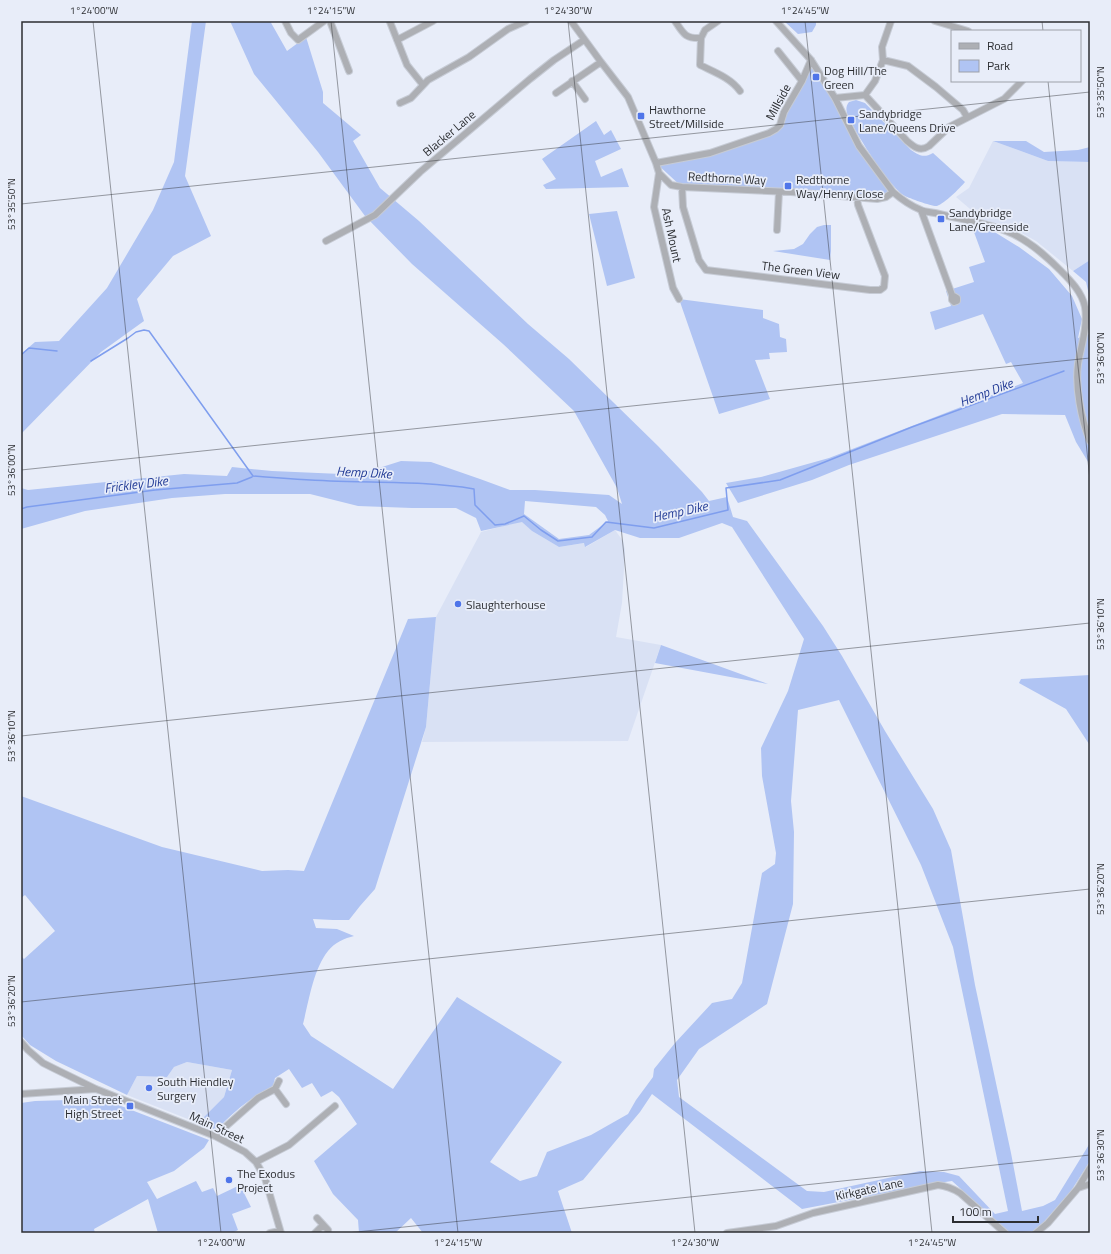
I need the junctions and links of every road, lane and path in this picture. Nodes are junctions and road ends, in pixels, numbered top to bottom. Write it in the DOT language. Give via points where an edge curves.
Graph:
graph roads {
  1 [pos="285,21"];
  2 [pos="324,21"];
  3 [pos="330,21"];
  4 [pos="433,21"];
  5 [pos="526,21"];
  6 [pos="571,21"];
  7 [pos="675,21"];
  8 [pos="718,21"];
  9 [pos="776,21"];
  10 [pos="891,21"];
  11 [pos="935,21"];
  12 [pos="390,22"];
  13 [pos="965,30"];
  14 [pos="701,38"];
  15 [pos="397,40"];
  16 [pos="584,40"];
  17 [pos="778,51"];
  18 [pos="811,60"];
  19 [pos="883,60"];
  20 [pos="600,62"];
  21 [pos="350,71"];
  22 [pos="572,81"];
  23 [pos="802,81"];
  24 [pos="1021,82"];
  25 [pos="423,85"];
  26 [pos="740,91"];
  27 [pos="556,93"];
  28 [pos="865,95"];
  29 [pos="835,98"];
  30 [pos="585,99"];
  31 [pos="400,103"];
  32 [pos="967,117"];
  33 [pos="656,163"];
  34 [pos="659,173"];
  35 [pos="682,188"];
  36 [pos="779,192"];
  37 [pos="893,192"];
  38 [pos="857,197"];
  39 [pos="921,210"];
  40 [pos="777,230"];
  41 [pos="326,241"];
  42 [pos="952,295"];
  43 [pos="679,300"];
  44 [pos="1090,441"];
  45 [pos="21,1042"];
  46 [pos="279,1081"];
  47 [pos="96,1089"];
  48 [pos="275,1089"];
  49 [pos="21,1094"];
  50 [pos="286,1104"];
  51 [pos="335,1106"];
  52 [pos="215,1136"];
  53 [pos="256,1162"];
  54 [pos="1090,1168"];
  55 [pos="1090,1184"];
  56 [pos="1078,1188"];
  57 [pos="317,1218"];
  58 [pos="323,1225"];
  59 [pos="328,1230"];
  60 [pos="281,1232"];
  61 [pos="1002,1232"];
  62 [pos="270,1233"];
  63 [pos="315,1233"];
  64 [pos="727,1233"];
  65 [pos="1036,1233"];
  1 -- 2 [label="street" via="298,40"];
  3 -- 21 [label="street"];
  4 -- 15 [label="street"];
  5 -- 25 [label="street" via="508,29"];
  6 -- 16 [label="street"];
  7 -- 14 [label="street" via="685,35"];
  8 -- 14 [label="street" via="705,30"];
  9 -- 18 [label="street"];
  10 -- 19 [label="street" via="882,47"];
  11 -- 13 [label="street"];
  12 -- 15 [label="street"];
  14 -- 26 [label="street" via="700,65 726,78"];
  15 -- 25 [label="street" via="407,66"];
  16 -- 20 [label="street"];
  16 -- 41 [label="street, Blacker Lane" via="535,75 420,172 375,215"];
  17 -- 23 [label="street"];
  18 -- 23 [label="street, Millside"];
  18 -- 29 [label="street"];
  19 -- 28 [label="street" via="875,81"];
  19 -- 32 [label="street" via="908,66 963,110"];
  20 -- 22 [label="street"];
  20 -- 33 [label="street" via="628,97"];
  22 -- 27 [label="street"];
  22 -- 30 [label="street"];
  23 -- 33 [label="street, Millside" via="784,112 780,125 769,133 710,152"];
  24 -- 32 [label="street" via="1004,100"];
  25 -- 31 [label="street" via="411,98"];
  28 -- 29 [label="street"];
  28 -- 32 [label="street" via="907,141 921,149 925,149 949,127"];
  29 -- 37 [label="street" via="859,146"];
  33 -- 34 [label="street"];
  34 -- 35 [label="street, Redthorne Way" via="671,185"];
  34 -- 43 [label="street, Ash Mount" via="654,207 673,288"];
  35 -- 36 [label="street, Redthorne Way"];
  35 -- 38 [label="street, The Green View" via="683,207 699,260 706,270 880,290 884,287 885,276"];
  36 -- 38 [label="street, Redthorne Way"];
  36 -- 40 [label="street"];
  37 -- 38 [label="street, Redthorne Way" via="881,198"];
  37 -- 39 [label="street"];
  39 -- 42 [label="street"];
  39 -- 44 [label="street" via="996,228 1019,237 1041,252 1080,294 1085,307 1085,320 1077,385 1084,424"];
  45 -- 47 [label="street, Main Street" via="43,1062"];
  46 -- 48 [label="street"];
  47 -- 49 [label="street"];
  47 -- 52 [label="street, Main Street"];
  48 -- 50 [label="street"];
  48 -- 52 [label="street" via="258,1098"];
  51 -- 53 [label="street" via="289,1145"];
  52 -- 53 [label="street, Main Street" via="245,1152"];
  53 -- 60 [label="street, Main Street" via="265,1178"];
  54 -- 56 [label="street"];
  55 -- 56 [label="street"];
  56 -- 65 [label="street"];
  57 -- 58 [label="street"];
  58 -- 59 [label="street"];
  58 -- 63 [label="street"];
  60 -- 62 [label="street"];
  61 -- 64 [label="street, Kirkgate Lane" via="960,1193 953,1188 938,1185 813,1213 776,1226"];
}
